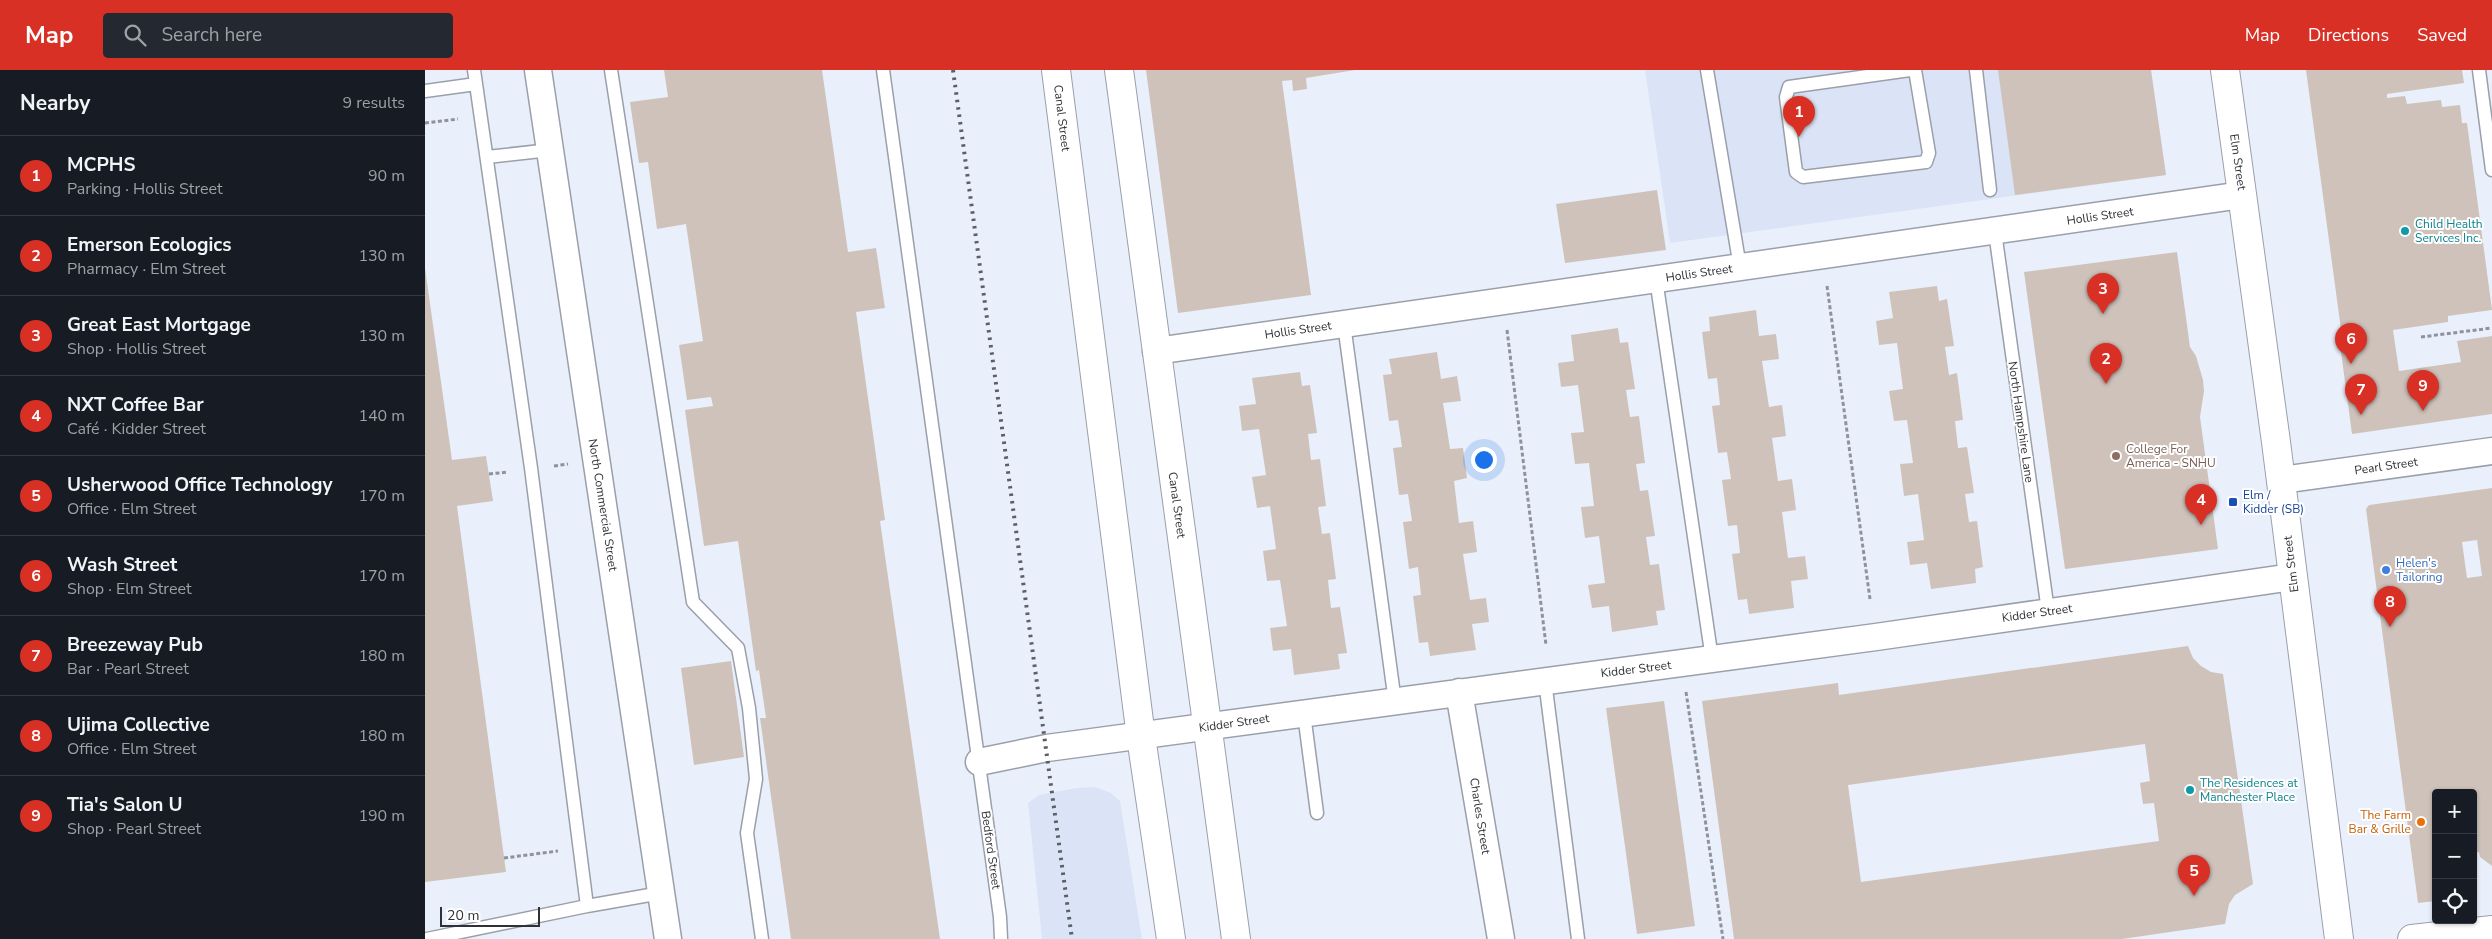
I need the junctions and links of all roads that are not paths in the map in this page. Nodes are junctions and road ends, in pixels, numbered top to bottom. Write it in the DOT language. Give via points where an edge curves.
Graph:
graph roads {
  1 [pos="474,70"];
  2 [pos="538,70"];
  3 [pos="611,70"];
  4 [pos="883,70"];
  5 [pos="1056,70"];
  6 [pos="1119,70"];
  7 [pos="1707,70"];
  8 [pos="1910,70"];
  9 [pos="1915,70"];
  10 [pos="1976,70"];
  11 [pos="2225,70"];
  12 [pos="2479,70"];
  13 [pos="476,84"];
  14 [pos="425,91"];
  15 [pos="550,150"];
  16 [pos="487,157"];
  17 [pos="2492,170"];
  18 [pos="1990,190"];
  19 [pos="2242,195"];
  20 [pos="1995,232"];
  21 [pos="1740,267"];
  22 [pos="1656,279"];
  23 [pos="1344,324"];
  24 [pos="1156,351"];
  25 [pos="2492,452"];
  26 [pos="2281,480"];
  27 [pos="2293,578"];
  28 [pos="2048,612"];
  29 [pos="1712,659"];
  30 [pos="1545,681"];
  31 [pos="1459,692"];
  32 [pos="1395,702"];
  33 [pos="1304,714"];
  34 [pos="1208,726"];
  35 [pos="1141,737"];
  36 [pos="979,762"];
  37 [pos="1317,813"];
  38 [pos="661,893"];
  39 [pos="587,906"];
  40 [pos="2492,930"];
  41 [pos="427,939"];
  42 [pos="668,939"];
  43 [pos="762,939"];
  44 [pos="1001,939"];
  45 [pos="1171,939"];
  46 [pos="1237,939"];
  47 [pos="1501,939"];
  48 [pos="1578,939"];
  49 [pos="2339,939"];
  50 [pos="2412,939"];
  1 -- 13 [label="lane"];
  2 -- 15 [label="street, North Commercial Street"];
  3 -- 43 [label="lane" via="693,602 737,648 749,708 756,779 747,833"];
  4 -- 36 [label="lane, Bedford Street"];
  5 -- 35 [label="street, Canal Street"];
  6 -- 24 [label="street, Canal Street"];
  7 -- 21 [label="lane"];
  8 -- 9 [label="lane" via="1789,87 1786,97 1796,172 1803,177 1926,162 1929,153"];
  10 -- 18 [label="lane"];
  11 -- 19 [label="street, Elm Street"];
  12 -- 17 [label="lane"];
  13 -- 14 [label="lane"];
  13 -- 16 [label="lane"];
  15 -- 16 [label="lane"];
  15 -- 38 [label="street, North Commercial Street"];
  16 -- 39 [label="lane"];
  19 -- 20 [label="street, Hollis Street"];
  19 -- 26 [label="street, Elm Street"];
  20 -- 21 [label="street, Hollis Street"];
  20 -- 28 [label="lane, North Hampshire Lane"];
  21 -- 22 [label="street, Hollis Street"];
  22 -- 23 [label="street, Hollis Street"];
  22 -- 29 [label="lane"];
  23 -- 24 [label="street, Hollis Street"];
  23 -- 32 [label="lane"];
  24 -- 34 [label="street, Canal Street"];
  25 -- 26 [label="street, Pearl Street"];
  26 -- 27 [label="street, Elm Street"];
  27 -- 28 [label="street, Kidder Street"];
  27 -- 49 [label="street, Elm Street"];
  28 -- 29 [label="street, Kidder Street"];
  29 -- 30 [label="street, Kidder Street"];
  30 -- 31 [label="street, Kidder Street"];
  30 -- 48 [label="lane"];
  31 -- 32 [label="street, Kidder Street"];
  31 -- 47 [label="street, Charles Street"];
  32 -- 33 [label="street, Kidder Street"];
  33 -- 34 [label="street, Kidder Street"];
  33 -- 37 [label="lane"];
  34 -- 35 [label="street, Kidder Street"];
  34 -- 46 [label="street, Canal Street"];
  35 -- 36 [label="street, Kidder Street" via="1047,748"];
  35 -- 45 [label="street, Canal Street"];
  36 -- 44 [label="lane, Bedford Street"];
  38 -- 39 [label="lane"];
  38 -- 42 [label="street, North Commercial Street"];
  39 -- 41 [label="lane"];
  40 -- 50 [label="street"];
}
